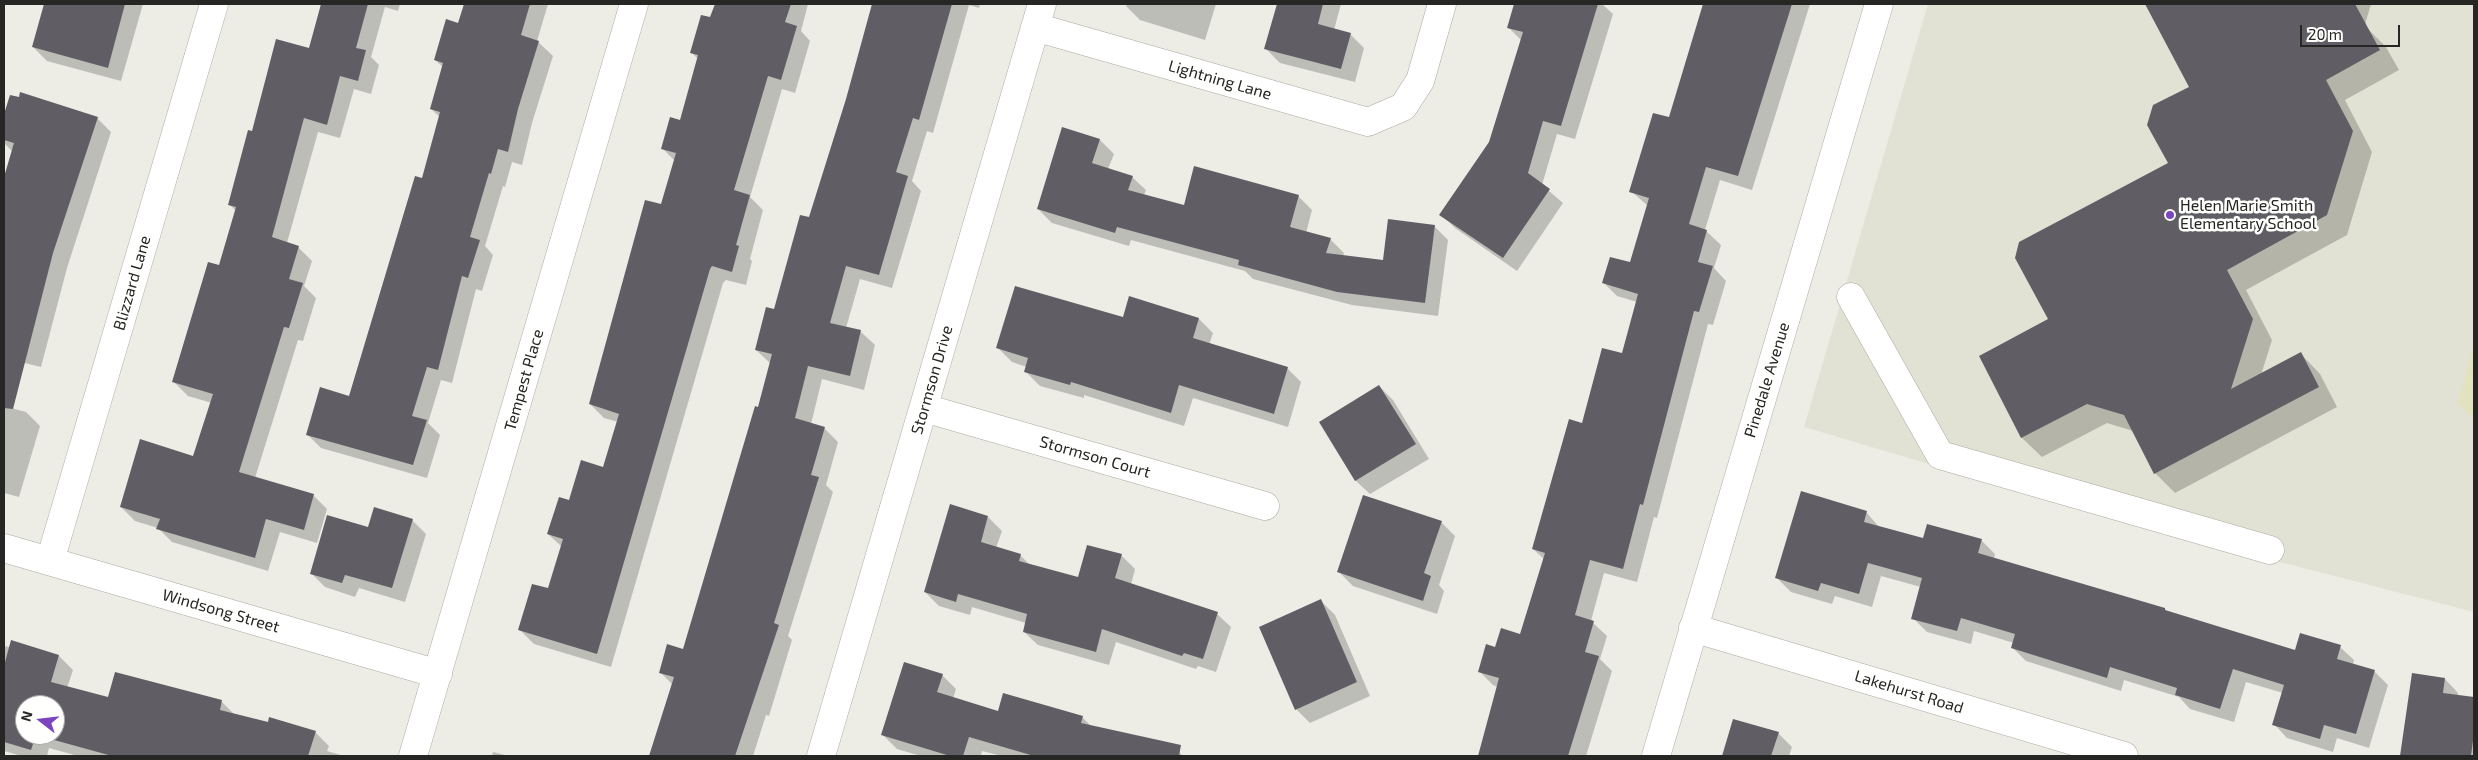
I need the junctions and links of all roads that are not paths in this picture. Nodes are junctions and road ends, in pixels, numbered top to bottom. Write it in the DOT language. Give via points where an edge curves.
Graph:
graph roads {
  1 [pos="214,4"];
  2 [pos="634,4"];
  3 [pos="1442,4"];
  4 [pos="1879,4"];
  5 [pos="1039,16"];
  6 [pos="1851,296"];
  7 [pos="924,408"];
  8 [pos="1265,506"];
  9 [pos="4,548"];
  10 [pos="2270,550"];
  11 [pos="50,562"];
  12 [pos="1694,628"];
  13 [pos="438,674"];
  14 [pos="413,756"];
  15 [pos="821,756"];
  16 [pos="1656,756"];
  17 [pos="2124,756"];
  1 -- 11 [label="street, Blizzard Lane"];
  2 -- 13 [label="street, Tempest Place"];
  3 -- 5 [label="street, Lightning Lane" via="1420,81 1403,107 1368,122"];
  4 -- 12 [label="street, Pinedale Avenue"];
  5 -- 7 [label="street, Stormson Drive"];
  6 -- 10 [label="street" via="1940,455"];
  7 -- 8 [label="street, Stormson Court"];
  7 -- 15 [label="street, Stormson Drive"];
  9 -- 11 [label="street, Windsong Street"];
  11 -- 13 [label="street, Windsong Street"];
  12 -- 16 [label="street, Pinedale Avenue"];
  12 -- 17 [label="street, Lakehurst Road"];
  13 -- 14 [label="street, Tempest Place"];
}
